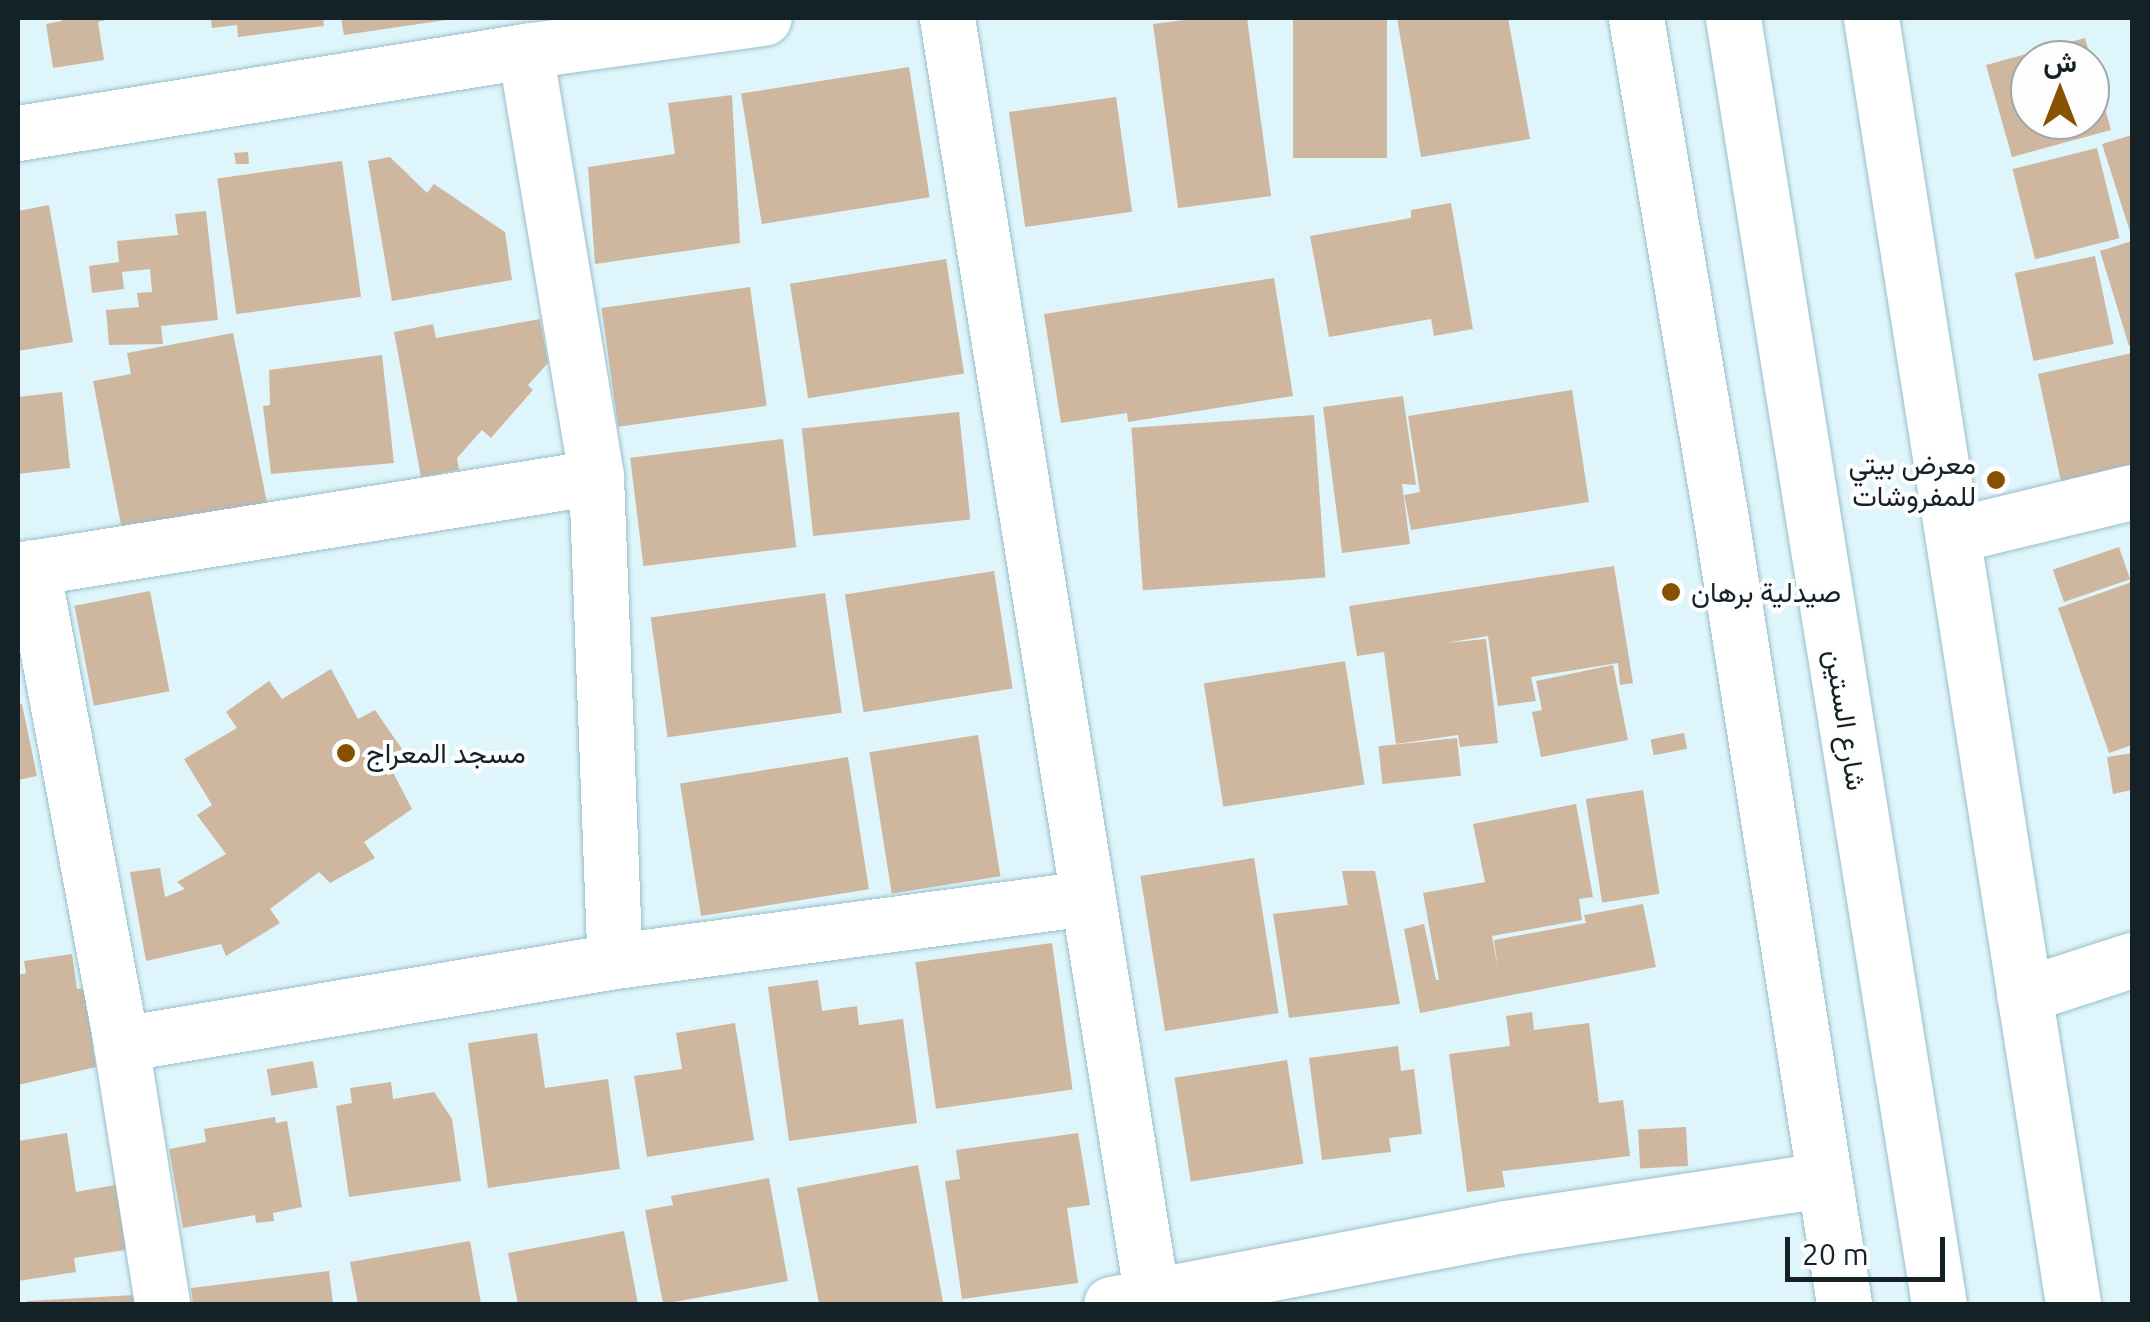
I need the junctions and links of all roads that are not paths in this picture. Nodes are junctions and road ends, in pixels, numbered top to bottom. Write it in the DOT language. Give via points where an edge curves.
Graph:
graph roads {
  1 [pos="764,18"];
  2 [pos="947,18"];
  3 [pos="1636,18"];
  4 [pos="1733,18"];
  5 [pos="1871,18"];
  6 [pos="498,42"];
  7 [pos="18,133"];
  8 [pos="596,477"];
  9 [pos="2132,492"];
  10 [pos="1954,536"];
  11 [pos="25,568"];
  12 [pos="1088,898"];
  13 [pos="2132,960"];
  14 [pos="615,961"];
  15 [pos="2024,996"];
  16 [pos="121,1044"];
  17 [pos="1823,1180"];
  18 [pos="1138,1302"];
  19 [pos="162,1304"];
  20 [pos="1844,1304"];
  21 [pos="1939,1304"];
  22 [pos="2072,1304"];
  1 -- 6 [label="street"];
  2 -- 12 [label="street"];
  3 -- 17 [label="street"];
  4 -- 21 [label="street, شارع الستين"];
  5 -- 10 [label="street"];
  6 -- 7 [label="street"];
  6 -- 8 [label="street"];
  8 -- 11 [label="street"];
  8 -- 14 [label="street"];
  9 -- 10 [label="street"];
  10 -- 15 [label="street"];
  11 -- 16 [label="street"];
  12 -- 14 [label="street"];
  12 -- 18 [label="street"];
  13 -- 15 [label="street"];
  14 -- 16 [label="street"];
  15 -- 22 [label="street"];
  16 -- 19 [label="street"];
  17 -- 18 [label="street" via="1506,1228"];
  17 -- 20 [label="street"];
}
